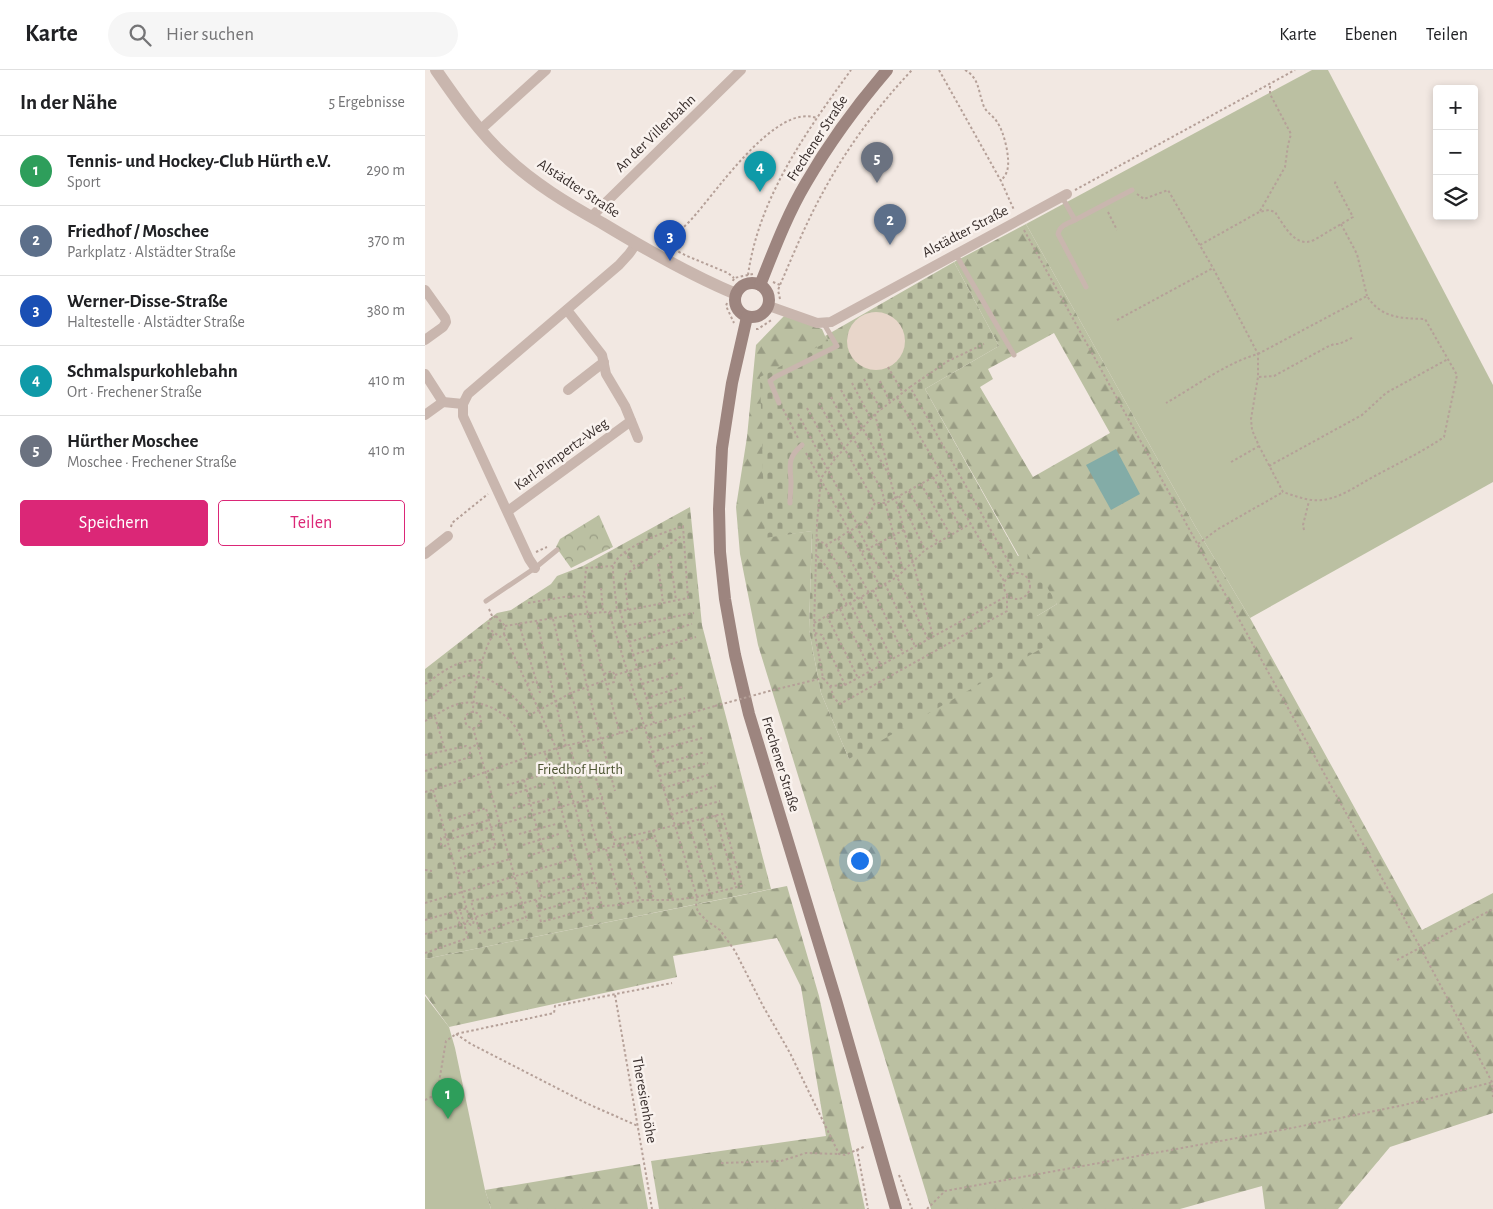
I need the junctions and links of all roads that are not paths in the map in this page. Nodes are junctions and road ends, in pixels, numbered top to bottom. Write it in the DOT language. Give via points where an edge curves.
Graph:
graph roads {
  1 [pos="436,70"];
  2 [pos="546,70"];
  3 [pos="741,70"];
  4 [pos="887,70"];
  5 [pos="480,130"];
  6 [pos="1132,190"];
  7 [pos="1064,196"];
  8 [pos="591,217"];
  9 [pos="1075,220"];
  10 [pos="636,244"];
  11 [pos="955,252"];
  12 [pos="761,281"];
  13 [pos="1086,287"];
  14 [pos="425,290"];
  15 [pos="733,293"];
  16 [pos="773,307"];
  17 [pos="567,310"];
  18 [pos="746,321"];
  19 [pos="824,324"];
  20 [pos="425,340"];
  21 [pos="1014,355"];
  22 [pos="604,362"];
  23 [pos="425,374"];
  24 [pos="568,390"];
  25 [pos="443,402"];
  26 [pos="779,403"];
  27 [pos="463,404"];
  28 [pos="425,415"];
  29 [pos="631,421"];
  30 [pos="638,438"];
  31 [pos="802,445"];
  32 [pos="790,503"];
  33 [pos="508,511"];
  34 [pos="448,536"];
  35 [pos="557,550"];
  36 [pos="425,554"];
  37 [pos="535,568"];
  38 [pos="486,601"];
  39 [pos="890,1192"];
  40 [pos="888,1209"];
  41 [pos="896,1209"];
  1 -- 5 [label="street, Alstädter Straße"];
  2 -- 5 [label="street"];
  3 -- 8 [label="street, An der Villenbahn"];
  4 -- 12 [label="main road, Frechener Straße" via="839,131 806,183"];
  5 -- 8 [label="street, Alstädter Straße" via="527,175"];
  6 -- 9 [label="lane"];
  7 -- 9 [label="lane"];
  7 -- 11 [label="street, Alstädter Straße"];
  8 -- 10 [label="street, Alstädter Straße"];
  9 -- 13 [label="lane" via="1063,225 1059,234"];
  10 -- 15 [label="street, Alstädter Straße"];
  10 -- 17 [label="street" via="619,265"];
  11 -- 19 [label="street, Alstädter Straße"];
  11 -- 21 [label="lane"];
  12 -- 15 [label="main road"];
  12 -- 16 [label="main road"];
  14 -- 20 [label="street" via="446,322"];
  15 -- 18 [label="main road"];
  16 -- 18 [label="main road"];
  16 -- 19 [label="street"];
  17 -- 22 [label="street"];
  17 -- 27 [label="street" via="468,394"];
  18 -- 39 [label="main road, Frechener Straße" via="722,448 720,535 725,599 749,714 836,1000"];
  19 -- 26 [label="lane" via="837,346 775,376 770,382"];
  22 -- 24 [label="street"];
  22 -- 29 [label="street" via="606,374"];
  23 -- 25 [label="street"];
  25 -- 27 [label="street"];
  25 -- 28 [label="street"];
  27 -- 33 [label="street" via="463,416"];
  29 -- 30 [label="street"];
  29 -- 33 [label="street, Karl-Pimpertz-Weg"];
  31 -- 32 [label="lane" via="789,465"];
  33 -- 37 [label="street"];
  34 -- 36 [label="street"];
  35 -- 37 [label="lane"];
  37 -- 38 [label="lane"];
  39 -- 40 [label="street"];
  39 -- 41 [label="main road, Frechener Straße"];
}
